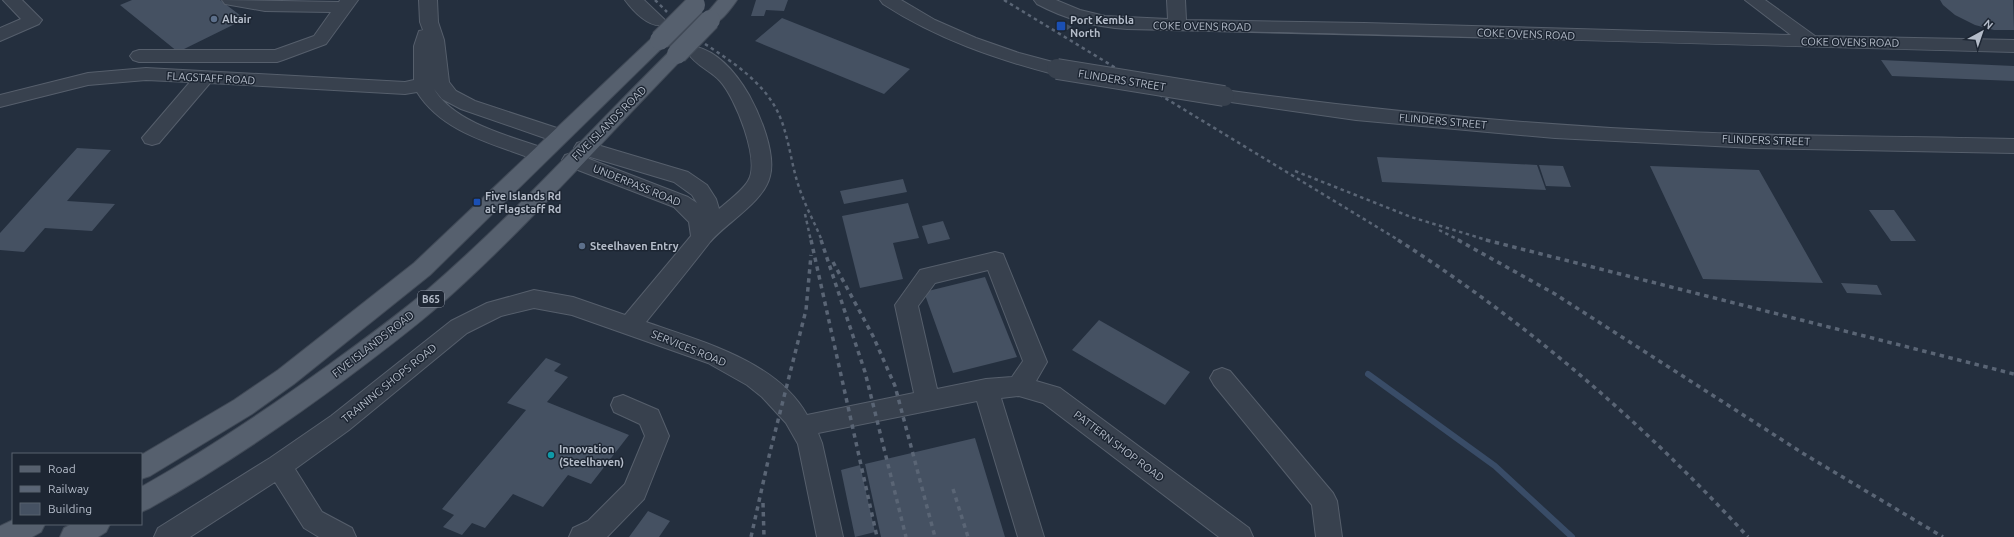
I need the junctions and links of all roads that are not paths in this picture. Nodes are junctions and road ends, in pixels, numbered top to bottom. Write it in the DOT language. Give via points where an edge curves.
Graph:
graph roads {
  1 [pos="12,0"];
  2 [pos="231,0"];
  3 [pos="428,0"];
  4 [pos="634,0"];
  5 [pos="728,0"];
  6 [pos="889,0"];
  7 [pos="1043,0"];
  8 [pos="1176,0"];
  9 [pos="1754,0"];
  10 [pos="347,3"];
  11 [pos="697,3"];
  12 [pos="657,21"];
  13 [pos="1177,25"];
  14 [pos="0,35"];
  15 [pos="1810,41"];
  16 [pos="2014,46"];
  17 [pos="678,49"];
  18 [pos="139,56"];
  19 [pos="204,78"];
  20 [pos="432,84"];
  21 [pos="0,100"];
  22 [pos="559,136"];
  23 [pos="152,138"];
  24 [pos="2014,146"];
  25 [pos="540,154"];
  26 [pos="578,154"];
  27 [pos="701,240"];
  28 [pos="630,325"];
  29 [pos="1222,378"];
  30 [pos="1019,386"];
  31 [pos="986,389"];
  32 [pos="928,400"];
  33 [pos="623,405"];
  34 [pos="802,426"];
  35 [pos="279,466"];
  36 [pos="142,467"];
  37 [pos="142,499"];
  38 [pos="30,525"];
  39 [pos="95,525"];
  40 [pos="4,537"];
  41 [pos="73,537"];
  42 [pos="167,537"];
  43 [pos="343,537"];
  44 [pos="582,537"];
  45 [pos="830,537"];
  46 [pos="1031,537"];
  47 [pos="1240,537"];
  48 [pos="1329,537"];
  1 -- 14 [label="street" via="33,20"];
  2 -- 10 [label="street" via="265,6"];
  3 -- 20 [label="street" via="429,22 423,40 422,60"];
  4 -- 12 [label="street"];
  5 -- 17 [label="main road, FIVE ISLANDS ROAD / B65, bridge"];
  6 -- 24 [label="street, FLINDERS STREET, bridge" via="948,34 996,53 1057,69 1224,96 1369,114 1547,130 1756,141"];
  7 -- 13 [label="street, COKE OVENS ROAD" via="1071,14 1095,20 1127,24"];
  8 -- 13 [label="street"];
  9 -- 15 [label="street"];
  10 -- 18 [label="street" via="320,40 277,56"];
  11 -- 17 [label="main road, FIVE ISLANDS ROAD / B65, bridge"];
  13 -- 15 [label="street, COKE OVENS ROAD"];
  15 -- 16 [label="street, COKE OVENS ROAD"];
  17 -- 22 [label="main road, FIVE ISLANDS ROAD / B65"];
  17 -- 26 [label="main road, FIVE ISLANDS ROAD / B65"];
  17 -- 27 [label="street" via="723,73 739,93 753,126 762,165 757,185 720,218"];
  19 -- 20 [label="street, FLAGSTAFF ROAD" via="398,88"];
  19 -- 21 [label="street, FLAGSTAFF ROAD" via="146,74 88,79"];
  19 -- 23 [label="street"];
  20 -- 22 [label="street" via="468,105"];
  20 -- 25 [label="street" via="425,91 432,101 460,122"];
  22 -- 25 [label="main road, FIVE ISLANDS ROAD / B65"];
  25 -- 36 [label="main road, FIVE ISLANDS ROAD / B65" via="422,268 346,331 243,407"];
  26 -- 27 [label="street, UNDERPASS ROAD" via="681,202 692,211 699,222 703,233"];
  26 -- 37 [label="main road, FIVE ISLANDS ROAD / B65" via="506,229 450,282 386,336 297,402"];
  27 -- 28 [label="street"];
  28 -- 34 [label="street, SERVICES ROAD" via="716,356 755,378 782,400"];
  28 -- 35 [label="street, TRAINING SHOPS ROAD" via="573,306 534,299 495,309 459,327 340,423"];
  29 -- 48 [label="street" via="1324,501"];
  30 -- 31 [label="street, PATTERN SHOP ROAD"];
  30 -- 32 [label="street" via="1035,362 995,260 928,276 906,305"];
  30 -- 47 [label="street, PATTERN SHOP ROAD" via="1051,395"];
  31 -- 32 [label="street, PATTERN SHOP ROAD"];
  31 -- 46 [label="street"];
  32 -- 34 [label="street, PATTERN SHOP ROAD"];
  33 -- 44 [label="street" via="649,417 658,436 635,491 597,529"];
  34 -- 45 [label="street, SERVICES ROAD" via="815,461"];
  35 -- 42 [label="street, TRAINING SHOPS ROAD"];
  35 -- 43 [label="street" via="313,520"];
  38 -- 40 [label="main road"];
  39 -- 41 [label="main road"];
}
